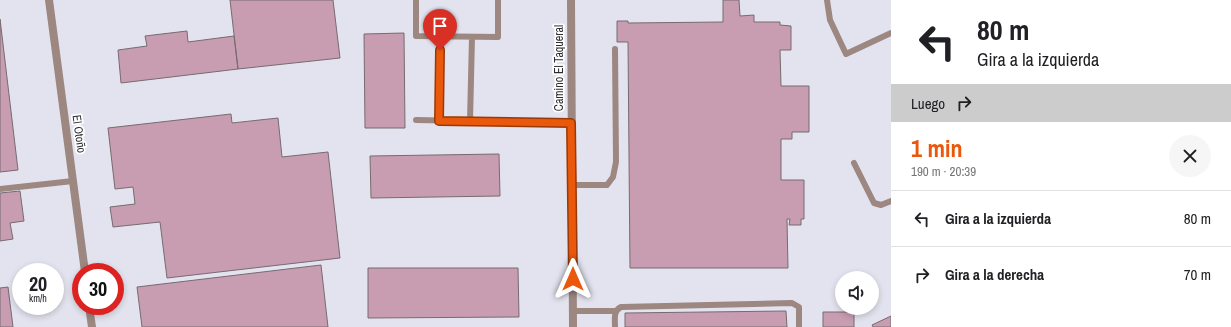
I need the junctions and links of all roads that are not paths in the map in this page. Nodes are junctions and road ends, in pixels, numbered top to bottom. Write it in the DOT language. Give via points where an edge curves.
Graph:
graph roads {
  1 [pos="49,0"];
  2 [pos="416,0"];
  3 [pos="498,0"];
  4 [pos="571,0"];
  5 [pos="827,0"];
  6 [pos="891,33"];
  7 [pos="441,36"];
  8 [pos="472,37"];
  9 [pos="615,49"];
  10 [pos="416,120"];
  11 [pos="439,121"];
  12 [pos="470,121"];
  13 [pos="571,123"];
  14 [pos="854,163"];
  15 [pos="74,181"];
  16 [pos="573,185"];
  17 [pos="0,190"];
  18 [pos="891,200"];
  19 [pos="84,263"];
  20 [pos="573,311"];
  21 [pos="616,311"];
  22 [pos="90,315"];
  23 [pos="92,327"];
  24 [pos="573,327"];
  25 [pos="615,327"];
  26 [pos="799,327"];
  1 -- 15 [label="street, El Otoño"];
  2 -- 7 [label="lane" via="416,36"];
  3 -- 8 [label="lane" via="498,37"];
  4 -- 13 [label="street, Camino El Taqueral"];
  5 -- 6 [label="lane" via="830,20 846,54"];
  7 -- 8 [label="lane"];
  7 -- 11 [label="lane"];
  8 -- 12 [label="lane"];
  9 -- 16 [label="lane" via="616,162 613,177 607,185"];
  10 -- 11 [label="lane"];
  11 -- 12 [label="lane"];
  12 -- 13 [label="lane"];
  13 -- 16 [label="street, Camino El Taqueral"];
  14 -- 18 [label="lane" via="874,203 881,205"];
  15 -- 17 [label="lane"];
  15 -- 19 [label="street, El Otoño"];
  16 -- 20 [label="street, Camino El Taqueral"];
  20 -- 21 [label="lane"];
  20 -- 24 [label="street, Camino El Taqueral"];
  21 -- 25 [label="lane"];
  21 -- 26 [label="lane" via="621,306 792,303 799,307"];
  22 -- 23 [label="street"];
}
